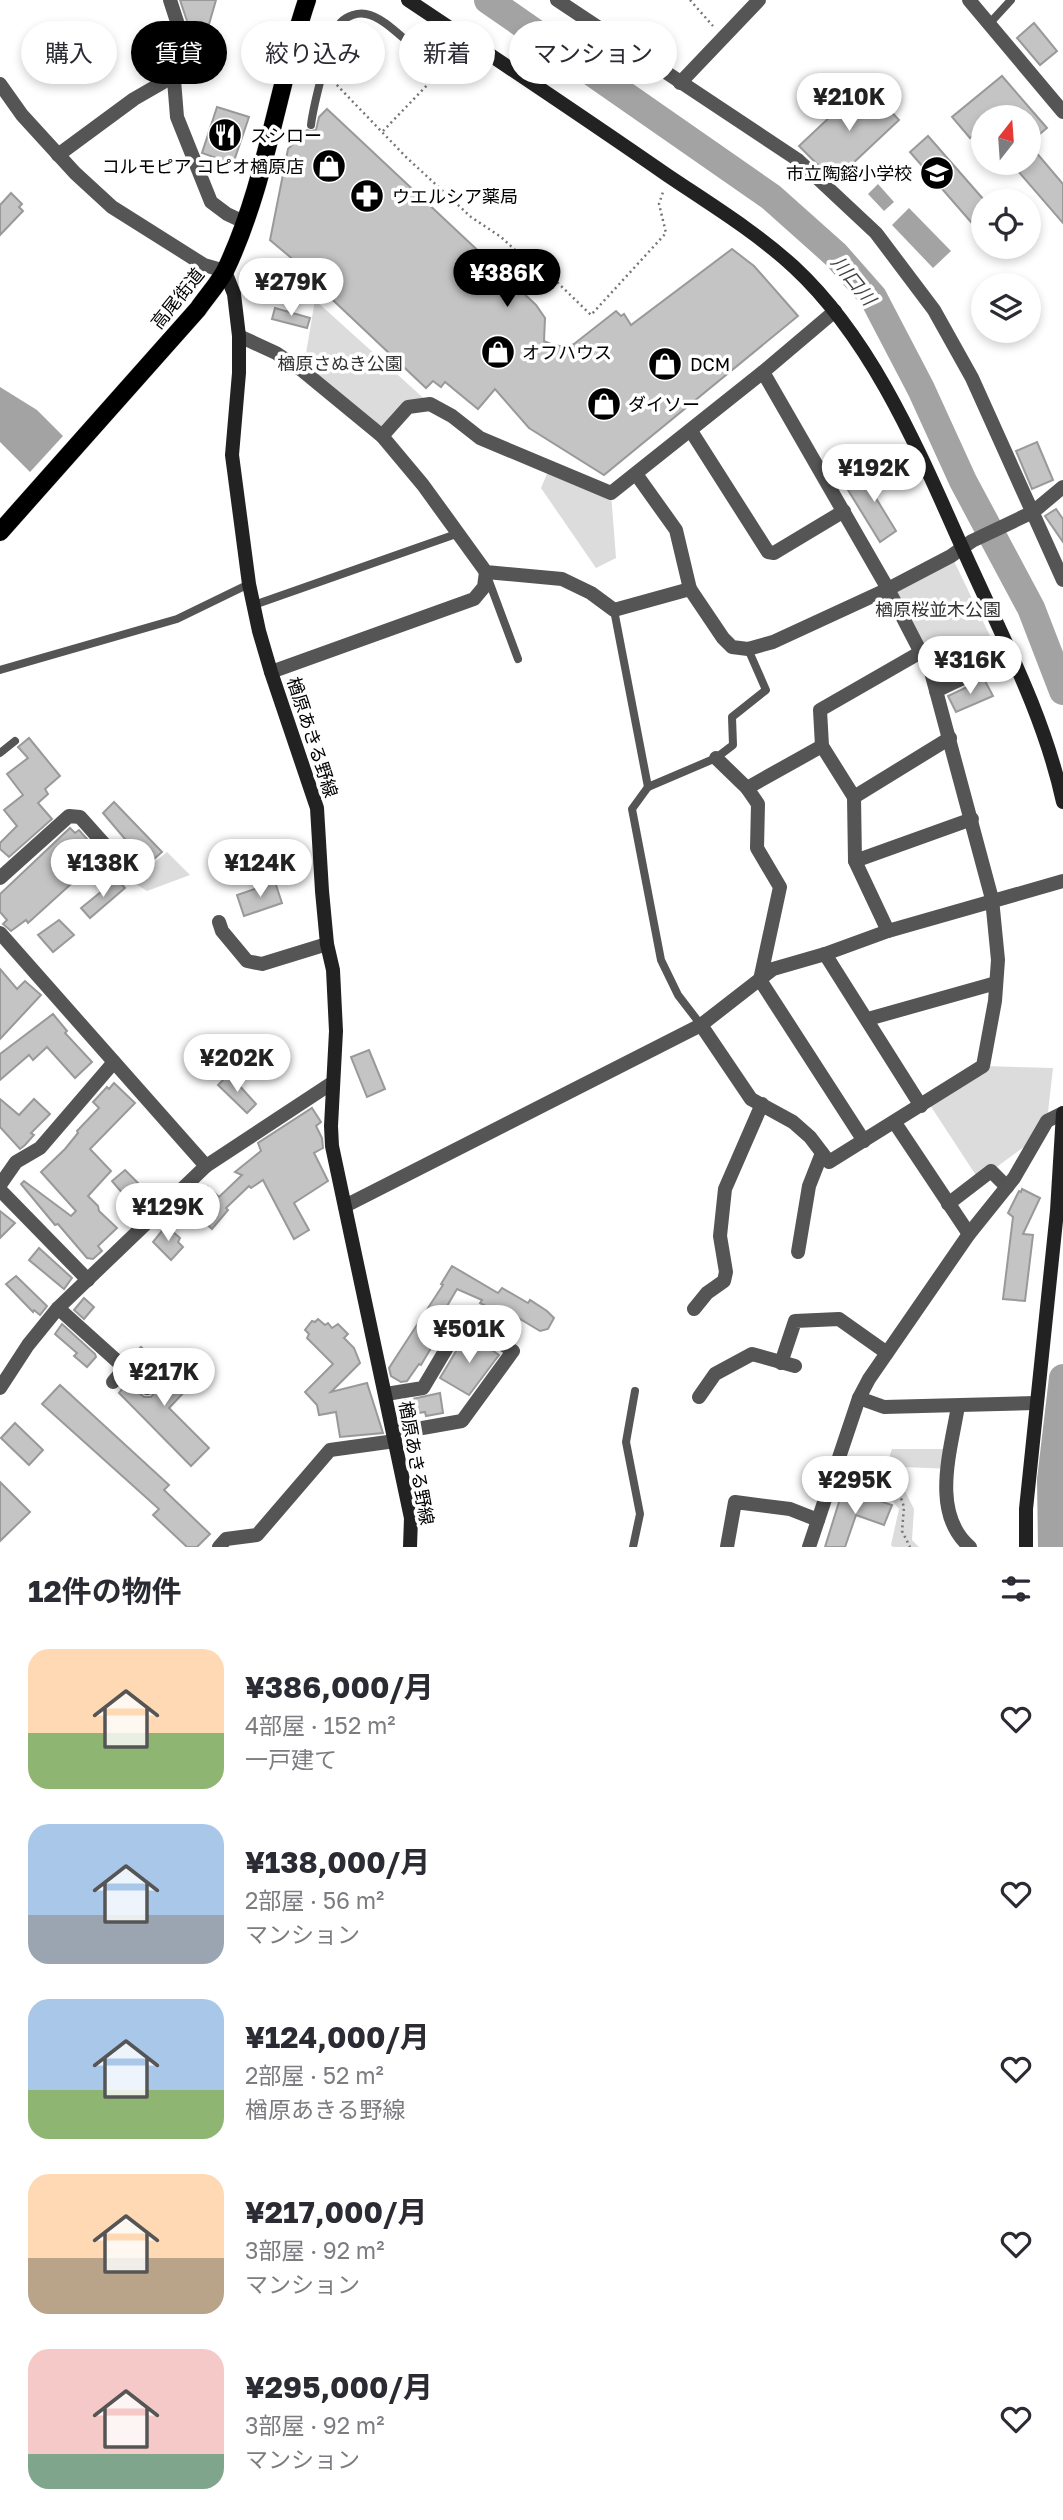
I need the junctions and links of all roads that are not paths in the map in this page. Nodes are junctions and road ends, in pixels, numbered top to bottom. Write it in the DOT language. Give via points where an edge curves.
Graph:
graph roads {
  1 [pos="170,0"];
  2 [pos="307,0"];
  3 [pos="408,0"];
  4 [pos="557,0"];
  5 [pos="759,0"];
  6 [pos="969,0"];
  7 [pos="1011,0"];
  8 [pos="177,21"];
  9 [pos="989,24"];
  10 [pos="399,36"];
  11 [pos="680,83"];
  12 [pos="0,84"];
  13 [pos="160,84"];
  14 [pos="174,84"];
  15 [pos="1063,112"];
  16 [pos="311,125"];
  17 [pos="58,155"];
  18 [pos="244,222"];
  19 [pos="225,271"];
  20 [pos="835,312"];
  21 [pos="239,337"];
  22 [pos="763,372"];
  23 [pos="691,431"];
  24 [pos="382,436"];
  25 [pos="636,474"];
  26 [pos="1063,487"];
  27 [pos="844,511"];
  28 [pos="1030,513"];
  29 [pos="0,532"];
  30 [pos="459,533"];
  31 [pos="962,548"];
  32 [pos="486,572"];
  33 [pos="1063,580"];
  34 [pos="249,584"];
  35 [pos="690,589"];
  36 [pos="888,589"];
  37 [pos="254,605"];
  38 [pos="614,610"];
  39 [pos="748,649"];
  40 [pos="922,652"];
  41 [pos="1011,655"];
  42 [pos="518,659"];
  43 [pos="0,670"];
  44 [pos="271,672"];
  45 [pos="936,691"];
  46 [pos="950,738"];
  47 [pos="15,741"];
  48 [pos="822,746"];
  49 [pos="0,753"];
  50 [pos="716,758"];
  51 [pos="649,787"];
  52 [pos="747,788"];
  53 [pos="854,797"];
  54 [pos="1063,802"];
  55 [pos="972,819"];
  56 [pos="855,861"];
  57 [pos="130,873"];
  58 [pos="0,878"];
  59 [pos="1063,881"];
  60 [pos="992,899"];
  61 [pos="219,922"];
  62 [pos="888,931"];
  63 [pos="0,933"];
  64 [pos="327,944"];
  65 [pos="825,954"];
  66 [pos="760,980"];
  67 [pos="996,983"];
  68 [pos="867,1019"];
  69 [pos="701,1025"];
  70 [pos="114,1062"];
  71 [pos="332,1083"];
  72 [pos="762,1104"];
  73 [pos="921,1106"];
  74 [pos="1063,1113"];
  75 [pos="895,1123"];
  76 [pos="864,1141"];
  77 [pos="822,1153"];
  78 [pos="206,1166"];
  79 [pos="0,1187"];
  80 [pos="1007,1187"];
  81 [pos="948,1204"];
  82 [pos="345,1206"];
  83 [pos="969,1234"];
  84 [pos="799,1252"];
  85 [pos="88,1280"];
  86 [pos="58,1308"];
  87 [pos="694,1309"];
  88 [pos="887,1353"];
  89 [pos="125,1368"];
  90 [pos="113,1382"];
  91 [pos="0,1388"];
  92 [pos="147,1388"];
  93 [pos="635,1391"];
  94 [pos="386,1394"];
  95 [pos="699,1397"];
  96 [pos="859,1398"];
  97 [pos="1036,1403"];
  98 [pos="958,1406"];
  99 [pos="395,1437"];
  100 [pos="818,1520"];
  101 [pos="219,1547"];
  102 [pos="410,1547"];
  103 [pos="633,1547"];
  104 [pos="727,1547"];
  105 [pos="809,1547"];
  106 [pos="970,1547"];
  107 [pos="1026,1547"];
  1 -- 8 [label="street"];
  2 -- 18 [label="main road, 高尾街道"];
  3 -- 20 [label="street" via="758,238 794,267"];
  4 -- 11 [label="street"];
  5 -- 11 [label="street"];
  6 -- 9 [label="street"];
  7 -- 9 [label="lane"];
  9 -- 15 [label="street"];
  10 -- 16 [label="lane, bridge" via="365,14 341,21 332,38"];
  11 -- 28 [label="street" via="798,160 892,252 934,310 972,378"];
  12 -- 17 [label="street"];
  13 -- 17 [label="street"];
  14 -- 18 [label="street" via="177,117 211,202"];
  17 -- 19 [label="street" via="112,207 204,265"];
  18 -- 19 [label="main road, 高尾街道"];
  19 -- 21 [label="street, 楢原あきる野線" via="234,294"];
  19 -- 29 [label="main road, 高尾街道" via="198,309"];
  20 -- 22 [label="street"];
  20 -- 31 [label="street" via="875,370"];
  21 -- 24 [label="street" via="303,371"];
  21 -- 34 [label="street, 楢原あきる野線" via="232,455"];
  22 -- 23 [label="street"];
  22 -- 27 [label="street"];
  23 -- 25 [label="street"];
  23 -- 27 [label="street" via="768,552 774,553"];
  24 -- 25 [label="street" via="408,407 430,404 480,438 611,493"];
  24 -- 30 [label="street"];
  25 -- 35 [label="street" via="676,530"];
  26 -- 28 [label="street"];
  27 -- 36 [label="street"];
  28 -- 31 [label="street"];
  28 -- 33 [label="street"];
  30 -- 32 [label="street"];
  30 -- 37 [label="lane"];
  31 -- 36 [label="street"];
  31 -- 41 [label="street"];
  32 -- 38 [label="street" via="562,579"];
  32 -- 42 [label="lane"];
  32 -- 44 [label="street" via="484,587 474,599"];
  34 -- 37 [label="street, 楢原あきる野線"];
  34 -- 43 [label="lane" via="177,619"];
  35 -- 38 [label="street"];
  35 -- 39 [label="street" via="723,638 732,647"];
  36 -- 39 [label="street"];
  36 -- 40 [label="street"];
  37 -- 44 [label="street, 楢原あきる野線"];
  38 -- 51 [label="lane"];
  39 -- 50 [label="lane" via="766,690 733,717 733,745"];
  40 -- 45 [label="street"];
  40 -- 48 [label="street" via="820,710"];
  41 -- 45 [label="street"];
  41 -- 54 [label="street" via="1044,733"];
  44 -- 64 [label="street, 楢原あきる野線" via="317,808"];
  45 -- 46 [label="street"];
  46 -- 53 [label="street"];
  46 -- 55 [label="street"];
  47 -- 49 [label="lane"];
  48 -- 52 [label="street"];
  48 -- 53 [label="street"];
  50 -- 51 [label="lane"];
  50 -- 52 [label="street"];
  51 -- 69 [label="lane" via="632,809 661,960 678,995"];
  52 -- 66 [label="street" via="758,804 757,848 780,887"];
  53 -- 56 [label="street"];
  55 -- 56 [label="street"];
  55 -- 60 [label="street"];
  56 -- 62 [label="street"];
  57 -- 58 [label="street" via="80,817 69,816"];
  59 -- 60 [label="street"];
  60 -- 62 [label="street"];
  60 -- 67 [label="street"];
  61 -- 64 [label="street" via="247,961 262,964"];
  62 -- 65 [label="street"];
  63 -- 70 [label="street"];
  64 -- 71 [label="street, 楢原あきる野線" via="336,1031"];
  65 -- 66 [label="street" via="773,969"];
  65 -- 68 [label="street"];
  66 -- 69 [label="street"];
  66 -- 76 [label="street"];
  67 -- 68 [label="street"];
  67 -- 73 [label="street" via="983,1066"];
  68 -- 73 [label="street"];
  69 -- 72 [label="street" via="751,1099"];
  69 -- 82 [label="street"];
  70 -- 78 [label="street"];
  70 -- 79 [label="street" via="40,1148 16,1162"];
  71 -- 78 [label="street"];
  71 -- 82 [label="street, 楢原あきる野線" via="332,1146"];
  72 -- 77 [label="street" via="793,1122"];
  72 -- 87 [label="street" via="725,1189 720,1236 724,1281"];
  73 -- 75 [label="street"];
  74 -- 80 [label="street" via="1047,1121"];
  74 -- 97 [label="street"];
  75 -- 76 [label="street"];
  75 -- 81 [label="street"];
  76 -- 77 [label="street" via="829,1162"];
  77 -- 84 [label="street" via="809,1186"];
  78 -- 85 [label="street"];
  79 -- 85 [label="street"];
  80 -- 81 [label="street" via="991,1171"];
  80 -- 83 [label="street"];
  81 -- 83 [label="street"];
  82 -- 94 [label="street, 楢原あきる野線"];
  83 -- 88 [label="street"];
  85 -- 86 [label="street"];
  86 -- 89 [label="street"];
  86 -- 91 [label="street"];
  88 -- 95 [label="street" via="839,1319 794,1321 788,1364 752,1354 715,1374"];
  88 -- 96 [label="street"];
  89 -- 90 [label="street"];
  89 -- 92 [label="street"];
  93 -- 103 [label="lane" via="626,1442 640,1514"];
  94 -- 99 [label="street, 楢原あきる野線"];
  94 -- 99 [label="street" via="422,1388 464,1319 513,1351 462,1421"];
  96 -- 98 [label="street" via="884,1408"];
  96 -- 100 [label="street"];
  97 -- 98 [label="street"];
  97 -- 107 [label="street"];
  98 -- 106 [label="street" via="947,1510 951,1525"];
  99 -- 101 [label="street" via="330,1450 257,1535 226,1539"];
  99 -- 102 [label="street, 楢原あきる野線" via="411,1518"];
  100 -- 104 [label="street" via="790,1509 735,1502"];
  100 -- 105 [label="street"];
}
